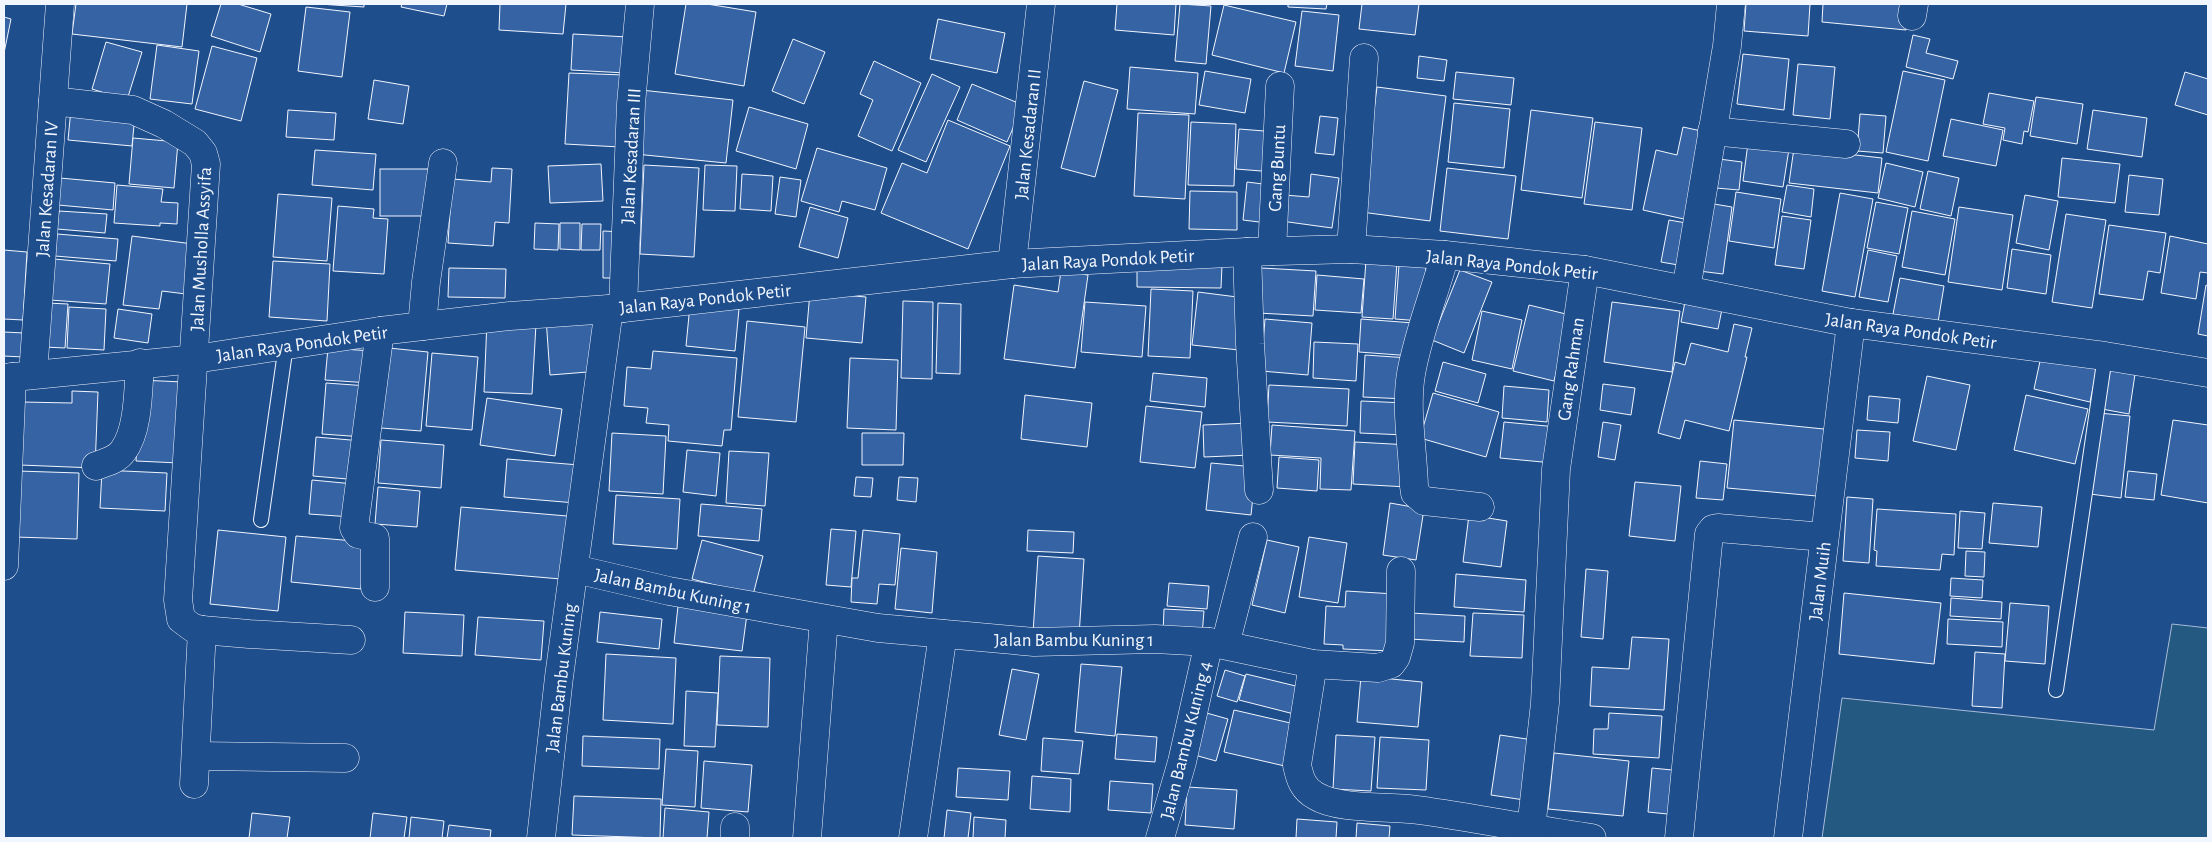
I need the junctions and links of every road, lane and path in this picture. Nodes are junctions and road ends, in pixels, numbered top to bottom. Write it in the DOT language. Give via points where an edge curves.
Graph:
graph roads {
  1 [pos="60,4"];
  2 [pos="640,4"];
  3 [pos="1041,4"];
  4 [pos="1731,4"];
  5 [pos="1364,58"];
  6 [pos="1280,86"];
  7 [pos="53,100"];
  8 [pos="1712,131"];
  9 [pos="1846,144"];
  10 [pos="443,163"];
  11 [pos="1351,250"];
  12 [pos="1260,251"];
  13 [pos="1445,255"];
  14 [pos="1012,264"];
  15 [pos="1585,270"];
  16 [pos="1686,290"];
  17 [pos="616,308"];
  18 [pos="1851,323"];
  19 [pos="422,326"];
  20 [pos="380,330"];
  21 [pos="286,345"];
  22 [pos="2105,356"];
  23 [pos="195,359"];
  24 [pos="140,364"];
  25 [pos="2208,373"];
  26 [pos="16,376"];
  27 [pos="96,466"];
  28 [pos="1259,490"];
  29 [pos="1480,507"];
  30 [pos="261,520"];
  31 [pos="1253,537"];
  32 [pos="1824,537"];
  33 [pos="4,566"];
  34 [pos="575,569"];
  35 [pos="1401,571"];
  36 [pos="374,587"];
  37 [pos="824,619"];
  38 [pos="202,630"];
  39 [pos="943,634"];
  40 [pos="351,640"];
  41 [pos="1217,644"];
  42 [pos="1313,664"];
  43 [pos="2056,690"];
  44 [pos="197,756"];
  45 [pos="344,758"];
  46 [pos="194,784"];
  47 [pos="1530,833"];
  48 [pos="541,838"];
  49 [pos="807,838"];
  50 [pos="912,838"];
  51 [pos="1160,838"];
  52 [pos="1592,838"];
  53 [pos="1679,838"];
  54 [pos="1788,838"];
  1 -- 7 [label="street, Jalan Kesadaran IV"];
  2 -- 17 [label="street, Jalan Kesadaran III"];
  3 -- 14 [label="street, Jalan Kesadaran II"];
  4 -- 8 [label="street"];
  5 -- 11 [label="street"];
  6 -- 12 [label="street, Gang Buntu"];
  7 -- 23 [label="street, Jalan Musholla Assyifa" via="133,110 196,143 203,153 207,178"];
  7 -- 26 [label="street, Jalan Kesadaran IV"];
  8 -- 9 [label="street"];
  8 -- 16 [label="street"];
  10 -- 19 [label="street"];
  11 -- 12 [label="street, Jalan Raya Pondok Petir"];
  11 -- 13 [label="street, Jalan Raya Pondok Petir"];
  12 -- 14 [label="street, Jalan Raya Pondok Petir"];
  12 -- 28 [label="street, Gang Buntu" via="1250,344"];
  13 -- 15 [label="street, Jalan Raya Pondok Petir"];
  13 -- 29 [label="street" via="1411,374 1409,393 1414,486 1415,493 1424,501"];
  14 -- 17 [label="street, Jalan Raya Pondok Petir"];
  15 -- 16 [label="street, Jalan Raya Pondok Petir"];
  15 -- 47 [label="street, Gang Rahman" via="1556,469 1545,703"];
  16 -- 18 [label="street, Jalan Raya Pondok Petir"];
  17 -- 19 [label="street, Jalan Raya Pondok Petir"];
  17 -- 34 [label="street, Jalan Bambu Kuning"];
  18 -- 22 [label="street, Jalan Raya Pondok Petir"];
  18 -- 32 [label="street, Jalan Muih"];
  19 -- 20 [label="street, Jalan Raya Pondok Petir"];
  20 -- 21 [label="street, Jalan Raya Pondok Petir"];
  20 -- 36 [label="street" via="354,528 358,534 375,538"];
  21 -- 23 [label="street, Jalan Raya Pondok Petir"];
  21 -- 30 [label="lane"];
  22 -- 25 [label="street, Jalan Raya Pondok Petir"];
  22 -- 43 [label="lane"];
  23 -- 24 [label="street, Jalan Raya Pondok Petir"];
  23 -- 38 [label="street, Jalan Musholla Assyifa" via="178,600 182,620"];
  24 -- 26 [label="street, Jalan Raya Pondok Petir"];
  24 -- 27 [label="street" via="134,428 123,451 112,460"];
  26 -- 33 [label="street, Jalan Kesadaran IV"];
  31 -- 41 [label="street, Jalan Bambu Kuning 4"];
  32 -- 53 [label="street" via="1718,528 1709,534"];
  32 -- 54 [label="street, Jalan Muih"];
  34 -- 37 [label="street, Jalan Bambu Kuning 1" via="669,591"];
  34 -- 48 [label="street, Jalan Bambu Kuning"];
  35 -- 42 [label="street, Jalan Bambu Kuning 1" via="1400,643 1391,664 1378,668"];
  37 -- 39 [label="street, Jalan Bambu Kuning 1"];
  37 -- 49 [label="street"];
  38 -- 40 [label="street"];
  38 -- 44 [label="street" via="197,689"];
  39 -- 41 [label="street, Jalan Bambu Kuning 1" via="1034,642 1154,639"];
  39 -- 50 [label="street"];
  41 -- 42 [label="street, Jalan Bambu Kuning 1"];
  41 -- 51 [label="street, Jalan Bambu Kuning 4"];
  42 -- 47 [label="street" via="1297,765 1300,779 1318,798 1343,804 1416,810"];
  44 -- 45 [label="street"];
  44 -- 46 [label="street"];
  47 -- 52 [label="street"];
}
